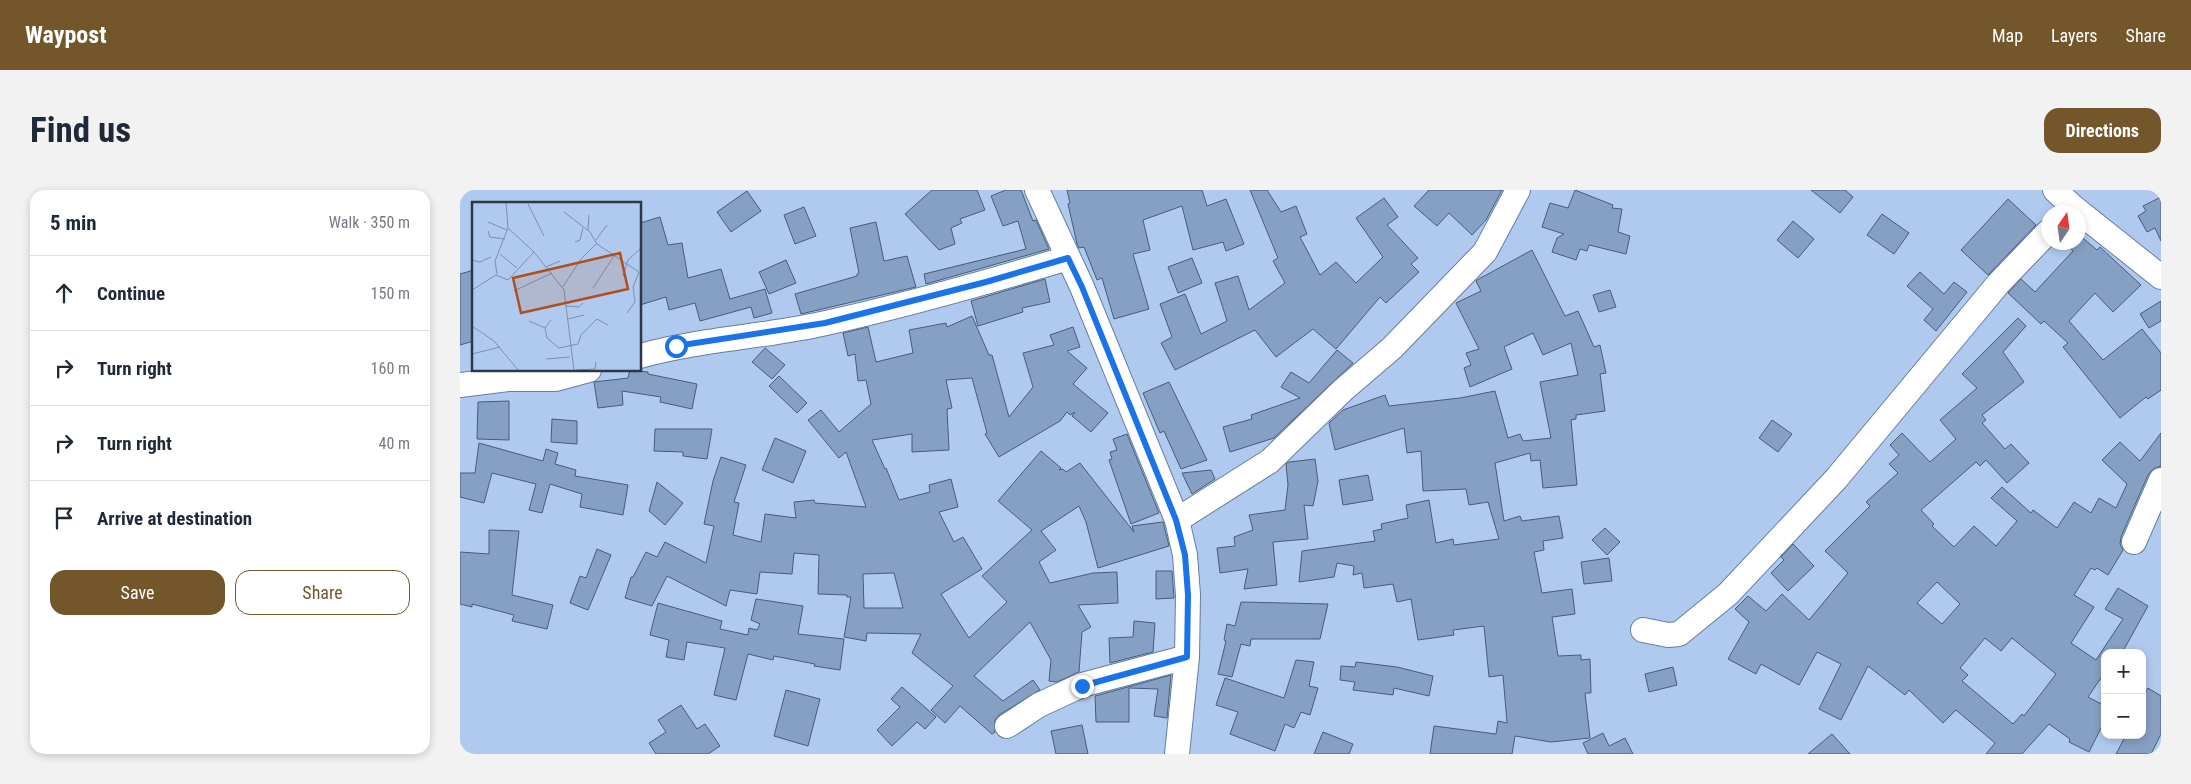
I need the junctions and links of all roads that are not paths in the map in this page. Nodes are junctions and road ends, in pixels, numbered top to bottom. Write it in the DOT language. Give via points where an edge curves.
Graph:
graph roads {
  1 [pos="1037,190"];
  2 [pos="1518,190"];
  3 [pos="2055,190"];
  4 [pos="2066,205"];
  5 [pos="2086,222"];
  6 [pos="2041,239"];
  7 [pos="1068,258"];
  8 [pos="2161,277"];
  9 [pos="641,356"];
  10 [pos="585,371"];
  11 [pos="460,385"];
  12 [pos="2161,480"];
  13 [pos="1176,520"];
  14 [pos="2134,542"];
  15 [pos="1643,630"];
  16 [pos="1187,657"];
  17 [pos="1007,726"];
  18 [pos="1177,754"];
  1 -- 7 [label="street"];
  2 -- 13 [label="street" via="1485,252 1392,348 1270,461"];
  3 -- 4 [label="street"];
  5 -- 8 [label="street"];
  6 -- 15 [label="street" via="1998,284 1836,479 1728,594 1679,634"];
  7 -- 9 [label="street" via="825,323 676,346"];
  7 -- 13 [label="street"];
  10 -- 11 [label="street" via="556,379 508,379"];
  12 -- 14 [label="street"];
  13 -- 16 [label="street" via="1185,555"];
  16 -- 17 [label="street" via="1082,686 1039,704"];
  16 -- 18 [label="street"];
}
